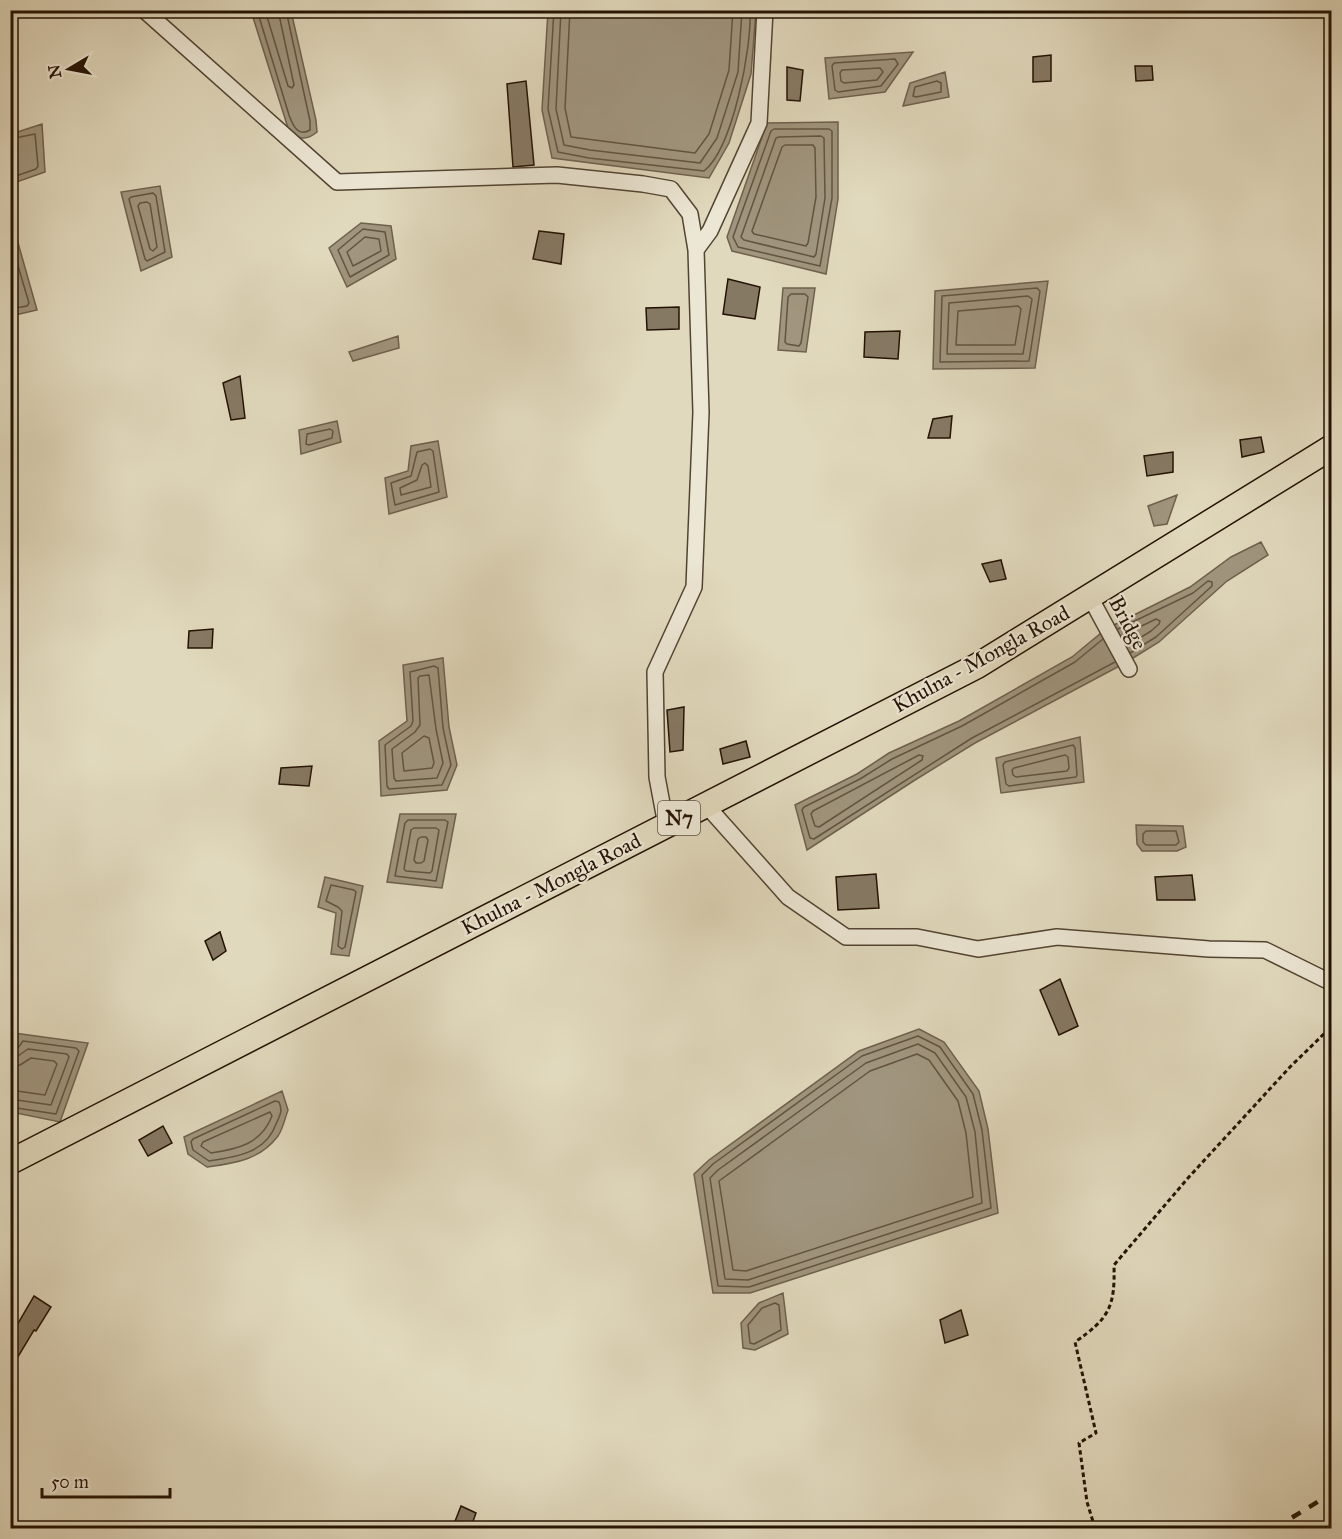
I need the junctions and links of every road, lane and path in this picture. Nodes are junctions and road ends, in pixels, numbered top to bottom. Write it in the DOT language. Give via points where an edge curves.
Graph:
graph roads {
  1 [pos="144,10"];
  2 [pos="765,10"];
  3 [pos="696,250"];
  4 [pos="1332,447"];
  5 [pos="1090,597"];
  6 [pos="1128,669"];
  7 [pos="706,805"];
  8 [pos="666,825"];
  9 [pos="1332,983"];
  10 [pos="1332,1026"];
  11 [pos="10,1162"];
  12 [pos="1095,1528"];
  1 -- 3 [label="street" via="337,182 557,175 671,189 690,214"];
  2 -- 3 [label="street" via="759,123 710,231"];
  3 -- 8 [label="street" via="702,412 694,587 655,672 657,777"];
  4 -- 5 [label="highway, Khulna - Mongla Road / N7"];
  5 -- 6 [label="street, Bridge"];
  5 -- 7 [label="highway, Khulna - Mongla Road / N7" via="977,666"];
  7 -- 8 [label="highway, Khulna - Mongla Road / N7"];
  7 -- 9 [label="street" via="788,897 846,936 916,937 978,948 1057,937 1265,950"];
  8 -- 11 [label="highway, Khulna - Mongla Road / N7"];
  10 -- 12 [label="path" via="1188,1178 1113,1265 1114,1296 1107,1315 1075,1342 1096,1433 1079,1443 1087,1502"];
}
